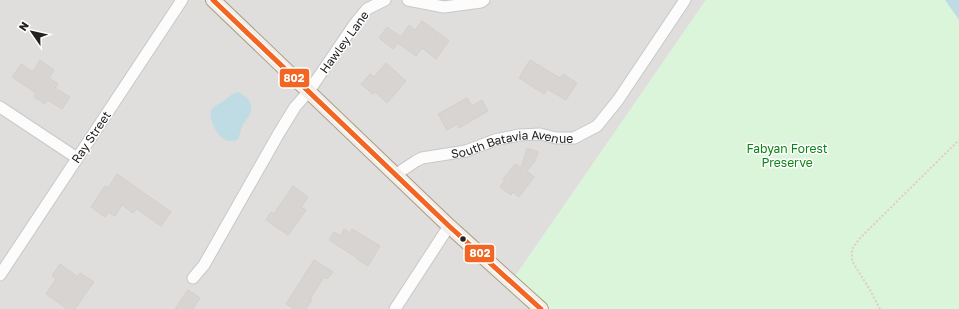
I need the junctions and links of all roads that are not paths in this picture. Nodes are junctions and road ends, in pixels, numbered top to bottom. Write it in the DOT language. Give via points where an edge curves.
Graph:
graph roads {
  1 [pos="182,0"];
  2 [pos="385,0"];
  3 [pos="408,0"];
  4 [pos="484,0"];
  5 [pos="685,0"];
  6 [pos="219,2"];
  7 [pos="309,91"];
  8 [pos="0,107"];
  9 [pos="77,158"];
  10 [pos="395,175"];
  11 [pos="449,226"];
  12 [pos="0,275"];
  13 [pos="193,278"];
  14 [pos="395,309"];
  15 [pos="541,309"];
  1 -- 9 [label="street, Ray Street"];
  2 -- 7 [label="street, Hawley Lane" via="367,9"];
  3 -- 4 [label="street" via="444,7"];
  5 -- 10 [label="street, South Batavia Avenue" via="618,100 597,126 574,138 519,134 466,151 422,158"];
  6 -- 7 [label="main road"];
  7 -- 10 [label="main road"];
  7 -- 13 [label="street, Hawley Lane" via="295,107 204,265"];
  8 -- 9 [label="street"];
  9 -- 12 [label="street, Ray Street"];
  10 -- 11 [label="main road"];
  11 -- 14 [label="street"];
  11 -- 15 [label="main road"];
}
